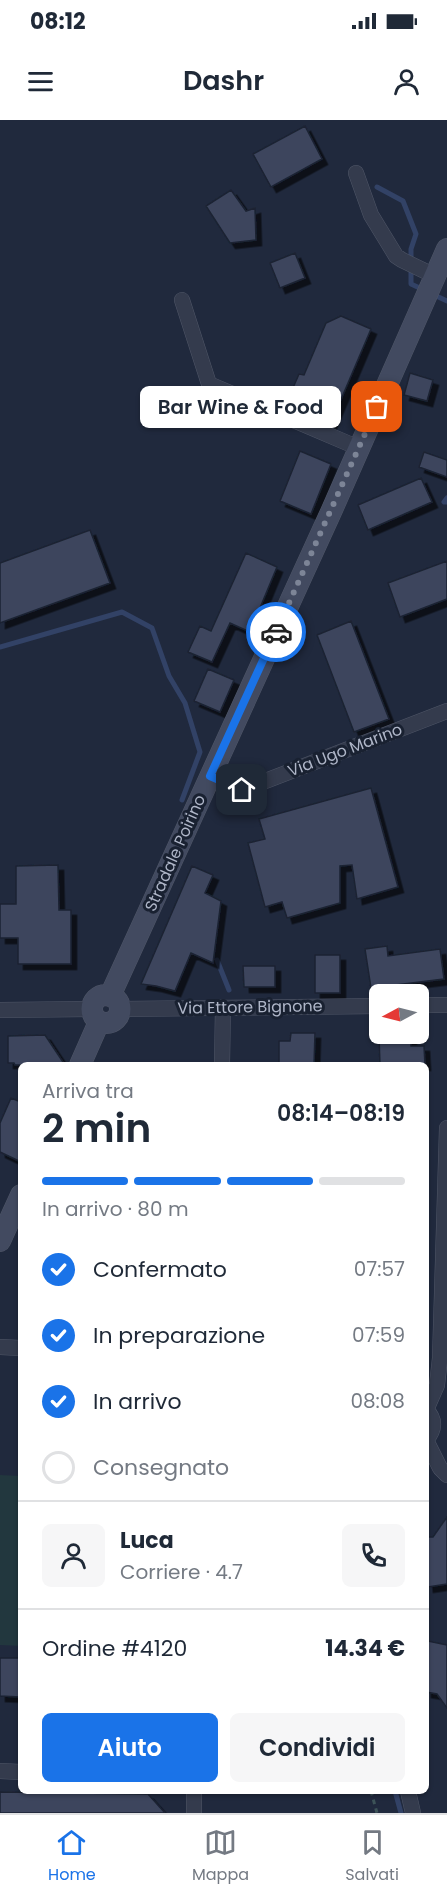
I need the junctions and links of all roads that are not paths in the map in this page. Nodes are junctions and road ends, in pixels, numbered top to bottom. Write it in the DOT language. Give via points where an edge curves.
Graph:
graph roads {
  1 [pos="356,173"];
  2 [pos="447,249"];
  3 [pos="427,285"];
  4 [pos="182,300"];
  5 [pos="360,447"];
  6 [pos="447,711"];
  7 [pos="210,776"];
  8 [pos="115,1002"];
  9 [pos="429,1005"];
  10 [pos="447,1005"];
  11 [pos="369,1006"];
  12 [pos="223,1007"];
  13 [pos="0,1010"];
  14 [pos="95,1016"];
  15 [pos="82,1062"];
  16 [pos="222,1062"];
  17 [pos="447,1128"];
  18 [pos="18,1202"];
  19 [pos="0,1241"];
  20 [pos="0,1347"];
  21 [pos="18,1348"];
  22 [pos="438,1358"];
  23 [pos="429,1403"];
  24 [pos="429,1413"];
  25 [pos="429,1436"];
  26 [pos="429,1446"];
  27 [pos="447,1475"];
  28 [pos="0,1771"];
  29 [pos="18,1772"];
  30 [pos="194,1794"];
  31 [pos="409,1794"];
  32 [pos="194,1813"];
  33 [pos="413,1813"];
  1 -- 3 [label="street" via="371,215 396,256"];
  2 -- 3 [label="main road, Stradale Poirino"];
  3 -- 5 [label="main road, Stradale Poirino"];
  4 -- 5 [label="street" via="209,384"];
  5 -- 7 [label="main road, Stradale Poirino"];
  6 -- 7 [label="street, Via Ugo Marino" via="242,790"];
  7 -- 8 [label="main road, Stradale Poirino"];
  8 -- 12 [label="street, Via Ettore Bignone"];
  8 -- 14 [label="main road" via="119,1014 113,1021"];
  9 -- 10 [label="street"];
  11 -- 12 [label="street, Via Ettore Bignone"];
  12 -- 16 [label="street"];
  13 -- 14 [label="street"];
  14 -- 15 [label="main road"];
  17 -- 22 [label="street"];
  18 -- 19 [label="main road"];
  20 -- 21 [label="street"];
  22 -- 23 [label="street" via="437,1385"];
  24 -- 25 [label="street" via="434,1425"];
  26 -- 27 [label="street"];
  28 -- 29 [label="street"];
  30 -- 32 [label="street"];
  31 -- 33 [label="street"];
}
